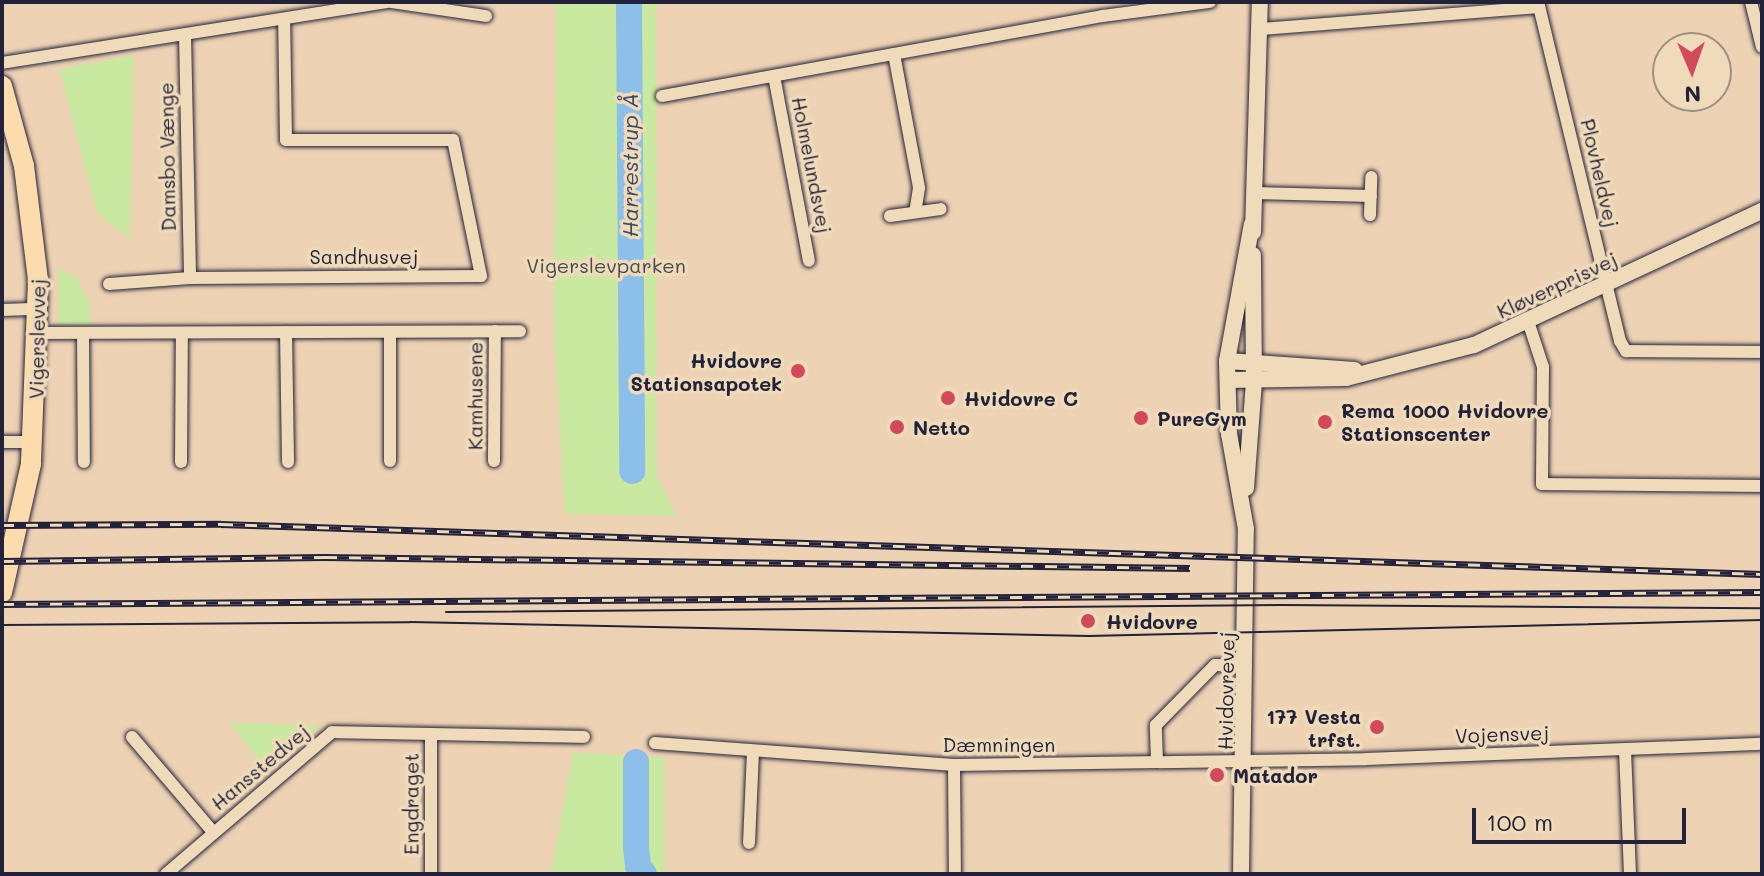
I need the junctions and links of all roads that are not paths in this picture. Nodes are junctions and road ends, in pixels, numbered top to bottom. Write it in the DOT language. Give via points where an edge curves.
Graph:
graph roads {
  1 [pos="389,2"];
  2 [pos="1210,2"];
  3 [pos="1260,2"];
  4 [pos="1751,2"];
  5 [pos="1539,5"];
  6 [pos="486,16"];
  7 [pos="284,19"];
  8 [pos="1261,29"];
  9 [pos="185,35"];
  10 [pos="1762,47"];
  11 [pos="894,54"];
  12 [pos="2,63"];
  13 [pos="774,76"];
  14 [pos="2,86"];
  15 [pos="662,96"];
  16 [pos="1371,177"];
  17 [pos="1254,193"];
  18 [pos="1371,196"];
  19 [pos="941,209"];
  20 [pos="1762,211"];
  21 [pos="915,212"];
  22 [pos="1370,215"];
  23 [pos="890,216"];
  24 [pos="1252,224"];
  25 [pos="809,261"];
  26 [pos="190,278"];
  27 [pos="109,284"];
  28 [pos="1605,286"];
  29 [pos="38,309"];
  30 [pos="2,310"];
  31 [pos="1528,321"];
  32 [pos="495,331"];
  33 [pos="520,331"];
  34 [pos="286,332"];
  35 [pos="390,332"];
  36 [pos="38,333"];
  37 [pos="83,333"];
  38 [pos="182,333"];
  39 [pos="1762,352"];
  40 [pos="1227,361"];
  41 [pos="1255,363"];
  42 [pos="1361,371"];
  43 [pos="1228,380"];
  44 [pos="1254,381"];
  45 [pos="2,442"];
  46 [pos="33,442"];
  47 [pos="390,461"];
  48 [pos="494,461"];
  49 [pos="84,462"];
  50 [pos="181,462"];
  51 [pos="288,462"];
  52 [pos="1762,486"];
  53 [pos="1244,508"];
  54 [pos="2,593"];
  55 [pos="1246,666"];
  56 [pos="431,734"];
  57 [pos="132,737"];
  58 [pos="584,737"];
  59 [pos="655,743"];
  60 [pos="1762,744"];
  61 [pos="1625,750"];
  62 [pos="753,751"];
  63 [pos="1244,760"];
  64 [pos="1157,761"];
  65 [pos="954,765"];
  66 [pos="213,832"];
  67 [pos="749,843"];
  68 [pos="166,874"];
  69 [pos="431,874"];
  70 [pos="955,874"];
  71 [pos="1241,874"];
  72 [pos="1630,874"];
  1 -- 6 [label="street"];
  1 -- 7 [label="street"];
  2 -- 11 [label="street, Holmelundsvej"];
  3 -- 8 [label="street, Hvidovrevej"];
  4 -- 10 [label="street"];
  5 -- 8 [label="street"];
  5 -- 28 [label="street, Plovheldvej"];
  7 -- 9 [label="street"];
  7 -- 26 [label="street, Sandhusvej" via="286,140 453,140 481,276"];
  8 -- 17 [label="street, Hvidovrevej"];
  9 -- 12 [label="street"];
  9 -- 26 [label="street, Damsbo Vænge"];
  11 -- 13 [label="street, Holmelundsvej"];
  11 -- 21 [label="street" via="919,188"];
  13 -- 15 [label="street, Holmelundsvej"];
  13 -- 25 [label="street, Holmelundsvej"];
  14 -- 29 [label="main road, Vigerslevvej" via="32,209"];
  16 -- 18 [label="street"];
  17 -- 18 [label="street"];
  17 -- 24 [label="street, Hvidovrevej"];
  18 -- 22 [label="street"];
  19 -- 21 [label="street"];
  20 -- 28 [label="street, Kløverprisvej"];
  21 -- 23 [label="street"];
  24 -- 40 [label="street, Hvidovrevej"];
  24 -- 41 [label="street, Hvidovrevej"];
  26 -- 27 [label="street, Sandhusvej"];
  28 -- 31 [label="street, Kløverprisvej"];
  28 -- 39 [label="street, Plovheldvej" via="1626,351"];
  29 -- 30 [label="street"];
  29 -- 36 [label="main road, Vigerslevvej"];
  31 -- 42 [label="street, Kløverprisvej" via="1474,345"];
  31 -- 52 [label="street" via="1543,367 1542,484"];
  32 -- 33 [label="street, Kamhusene"];
  32 -- 35 [label="street, Kamhusene"];
  32 -- 48 [label="street, Kamhusene"];
  34 -- 35 [label="street, Kamhusene"];
  34 -- 38 [label="street, Kamhusene"];
  34 -- 51 [label="street"];
  35 -- 47 [label="street"];
  36 -- 37 [label="street, Kamhusene"];
  36 -- 46 [label="main road, Vigerslevvej"];
  37 -- 38 [label="street, Kamhusene"];
  37 -- 49 [label="street"];
  38 -- 50 [label="street"];
  40 -- 41 [label="street, Kløverprisvej"];
  40 -- 43 [label="street, Hvidovrevej"];
  41 -- 42 [label="street, Kløverprisvej"];
  41 -- 44 [label="street, Hvidovrevej"];
  42 -- 44 [label="street, Kløverprisvej" via="1307,382"];
  43 -- 44 [label="street, Kløverprisvej"];
  43 -- 53 [label="street, Hvidovrevej" via="1229,434"];
  44 -- 53 [label="street, Hvidovrevej"];
  45 -- 46 [label="street"];
  46 -- 54 [label="main road, Vigerslevvej" via="24,509"];
  53 -- 55 [label="street, Hvidovrevej"];
  55 -- 63 [label="street, Hvidovrevej"];
  55 -- 64 [label="street" via="1215,665 1156,725"];
  56 -- 58 [label="street"];
  56 -- 66 [label="street, Hansstedvej" via="332,732"];
  56 -- 69 [label="street, Engdraget"];
  57 -- 66 [label="street, Hansstedvej"];
  59 -- 62 [label="street, Dæmningen"];
  60 -- 61 [label="street, Vojensvej"];
  61 -- 63 [label="street, Vojensvej"];
  61 -- 72 [label="street"];
  62 -- 65 [label="street, Dæmningen"];
  62 -- 67 [label="street"];
  63 -- 64 [label="street, Dæmningen"];
  63 -- 71 [label="street, Hvidovrevej"];
  64 -- 65 [label="street, Dæmningen"];
  65 -- 70 [label="street"];
  66 -- 68 [label="street, Hansstedvej"];
}
